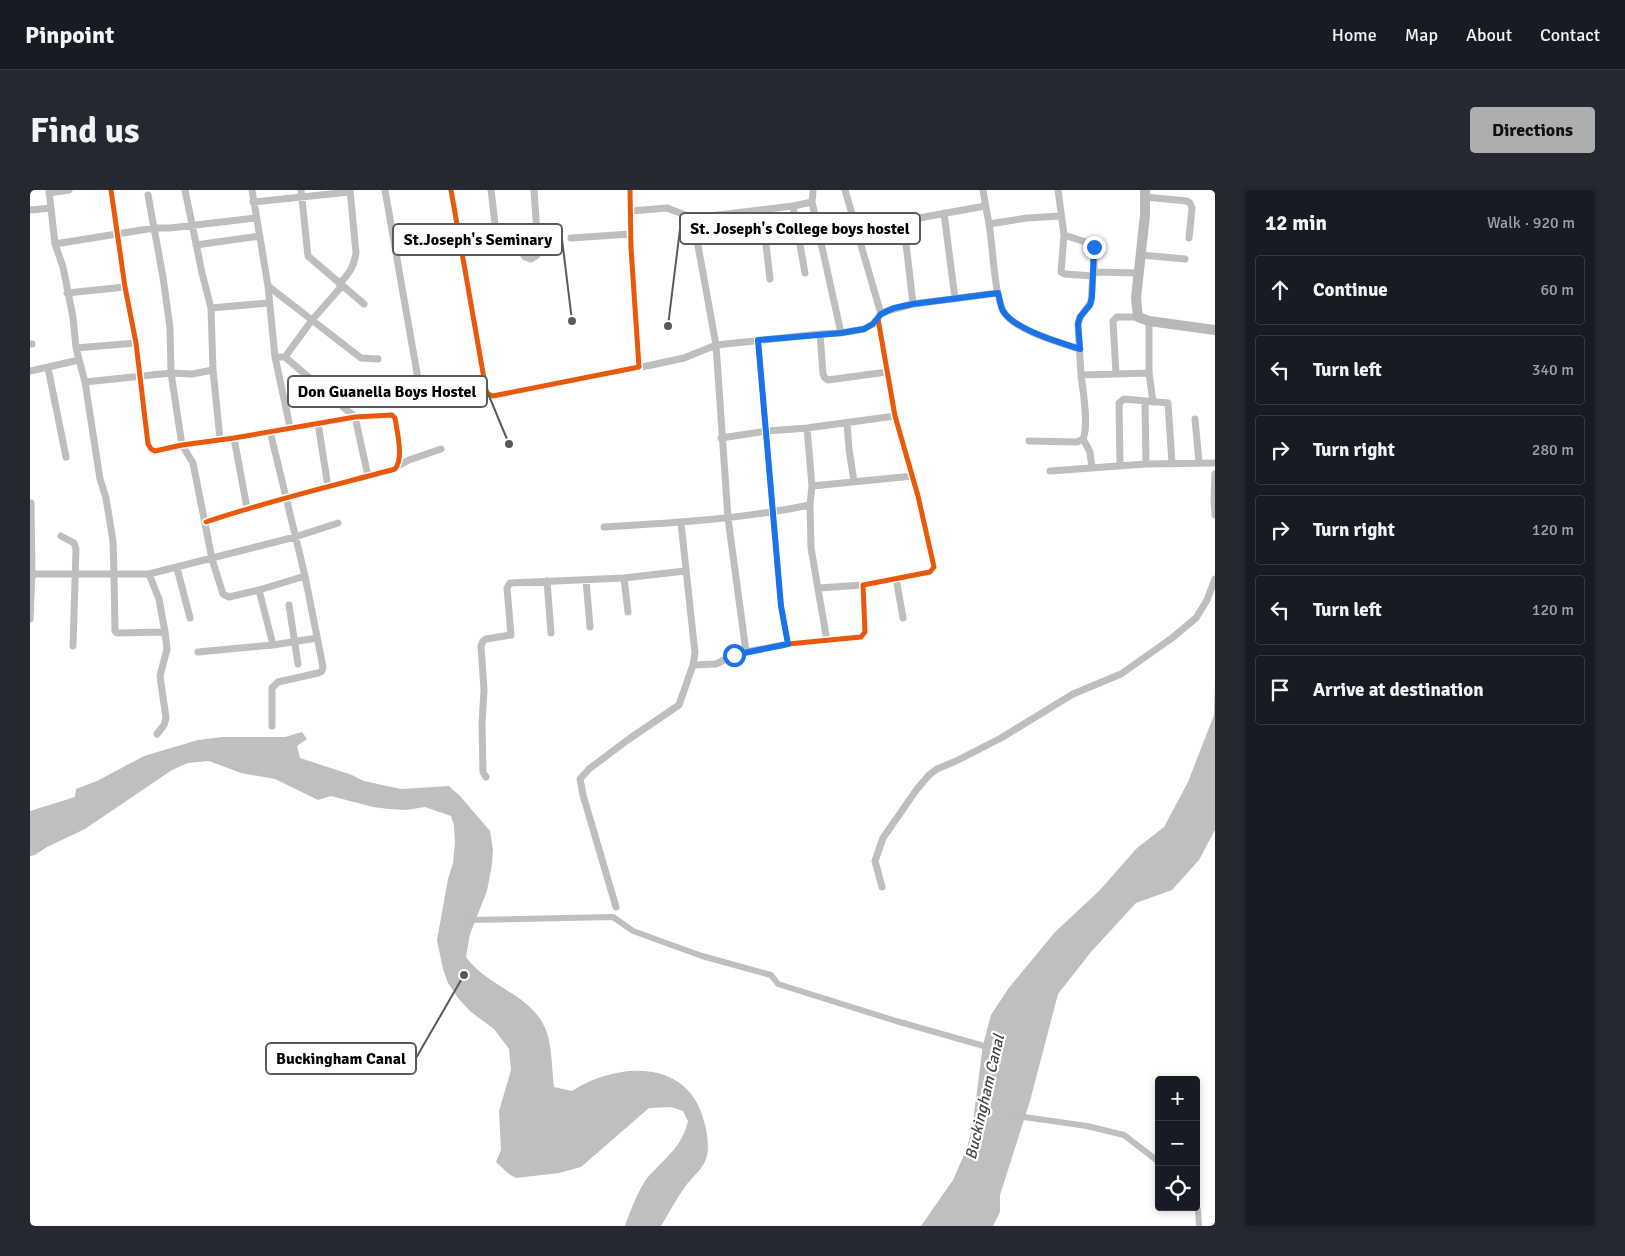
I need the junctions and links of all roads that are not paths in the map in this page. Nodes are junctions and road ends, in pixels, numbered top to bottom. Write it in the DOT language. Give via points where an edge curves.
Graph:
graph roads {
  1 [pos="69,190"];
  2 [pos="111,190"];
  3 [pos="185,190"];
  4 [pos="252,190"];
  5 [pos="385,190"];
  6 [pos="451,190"];
  7 [pos="491,190"];
  8 [pos="534,190"];
  9 [pos="630,190"];
  10 [pos="845,190"];
  11 [pos="983,190"];
  12 [pos="1058,190"];
  13 [pos="49,191"];
  14 [pos="350,191"];
  15 [pos="815,191"];
  16 [pos="301,193"];
  17 [pos="1145,194"];
  18 [pos="148,195"];
  19 [pos="254,202"];
  20 [pos="812,202"];
  21 [pos="793,206"];
  22 [pos="985,206"];
  23 [pos="51,208"];
  24 [pos="30,210"];
  25 [pos="762,210"];
  26 [pos="631,211"];
  27 [pos="944,213"];
  28 [pos="1061,216"];
  29 [pos="256,218"];
  30 [pos="692,218"];
  31 [pos="989,224"];
  32 [pos="192,226"];
  33 [pos="154,228"];
  34 [pos="496,232"];
  35 [pos="631,234"];
  36 [pos="118,235"];
  37 [pos="1064,235"];
  38 [pos="260,236"];
  39 [pos="571,238"];
  40 [pos="1189,238"];
  41 [pos="55,244"];
  42 [pos="196,245"];
  43 [pos="521,251"];
  44 [pos="1141,254"];
  45 [pos="1185,259"];
  46 [pos="805,273"];
  47 [pos="1140,273"];
  48 [pos="1093,274"];
  49 [pos="770,279"];
  50 [pos="340,285"];
  51 [pos="268,286"];
  52 [pos="125,287"];
  53 [pos="67,293"];
  54 [pos="999,296"];
  55 [pos="956,299"];
  56 [pos="269,303"];
  57 [pos="364,304"];
  58 [pos="913,304"];
  59 [pos="211,308"];
  60 [pos="880,317"];
  61 [pos="1138,317"];
  62 [pos="312,320"];
  63 [pos="1149,321"];
  64 [pos="1215,330"];
  65 [pos="841,333"];
  66 [pos="820,334"];
  67 [pos="758,340"];
  68 [pos="136,343"];
  69 [pos="716,346"];
  70 [pos="76,348"];
  71 [pos="1080,349"];
  72 [pos="275,357"];
  73 [pos="285,357"];
  74 [pos="378,359"];
  75 [pos="79,360"];
  76 [pos="639,367"];
  77 [pos="48,368"];
  78 [pos="213,370"];
  79 [pos="30,372"];
  80 [pos="887,372"];
  81 [pos="171,373"];
  82 [pos="1149,373"];
  83 [pos="1116,374"];
  84 [pos="1081,375"];
  85 [pos="140,377"];
  86 [pos="418,379"];
  87 [pos="85,382"];
  88 [pos="1149,402"];
  89 [pos="356,416"];
  90 [pos="895,416"];
  91 [pos="1195,419"];
  92 [pos="318,423"];
  93 [pos="847,423"];
  94 [pos="290,427"];
  95 [pos="807,428"];
  96 [pos="270,431"];
  97 [pos="767,431"];
  98 [pos="234,438"];
  99 [pos="721,438"];
  100 [pos="220,439"];
  101 [pos="1083,439"];
  102 [pos="1029,441"];
  103 [pos="182,445"];
  104 [pos="441,449"];
  105 [pos="66,457"];
  106 [pos="1199,462"];
  107 [pos="1172,463"];
  108 [pos="1215,463"];
  109 [pos="1146,464"];
  110 [pos="1120,465"];
  111 [pos="398,466"];
  112 [pos="1092,468"];
  113 [pos="1050,471"];
  114 [pos="1215,474"];
  115 [pos="368,476"];
  116 [pos="913,476"];
  117 [pos="854,482"];
  118 [pos="812,486"];
  119 [pos="328,487"];
  120 [pos="287,497"];
  121 [pos="31,503"];
  122 [pos="810,505"];
  123 [pos="247,508"];
  124 [pos="773,513"];
  125 [pos="1215,515"];
  126 [pos="728,518"];
  127 [pos="206,522"];
  128 [pos="681,522"];
  129 [pos="338,523"];
  130 [pos="604,527"];
  131 [pos="61,536"];
  132 [pos="295,537"];
  133 [pos="212,559"];
  134 [pos="177,568"];
  135 [pos="685,571"];
  136 [pos="31,574"];
  137 [pos="114,574"];
  138 [pos="149,574"];
  139 [pos="75,575"];
  140 [pos="305,576"];
  141 [pos="624,578"];
  142 [pos="896,578"];
  143 [pos="1215,579"];
  144 [pos="586,580"];
  145 [pos="547,581"];
  146 [pos="862,585"];
  147 [pos="819,588"];
  148 [pos="259,590"];
  149 [pos="289,605"];
  150 [pos="628,612"];
  151 [pos="190,618"];
  152 [pos="902,618"];
  153 [pos="30,619"];
  154 [pos="590,627"];
  155 [pos="165,632"];
  156 [pos="551,633"];
  157 [pos="317,638"];
  158 [pos="827,640"];
  159 [pos="295,642"];
  160 [pos="788,644"];
  161 [pos="273,645"];
  162 [pos="73,646"];
  163 [pos="198,652"];
  164 [pos="746,652"];
  165 [pos="298,664"];
  166 [pos="694,665"];
  167 [pos="272,726"];
  168 [pos="157,734"];
  169 [pos="486,776"];
  170 [pos="882,887"];
  171 [pos="616,907"];
  1 -- 13 [label="street"];
  2 -- 36 [label="street"];
  3 -- 32 [label="street"];
  4 -- 19 [label="street"];
  5 -- 86 [label="street"];
  6 -- 76 [label="street" via="488,394 493,396"];
  7 -- 34 [label="street"];
  8 -- 43 [label="street" via="537,255 532,259"];
  9 -- 26 [label="street"];
  10 -- 60 [label="street"];
  11 -- 22 [label="street"];
  12 -- 28 [label="street"];
  13 -- 23 [label="street"];
  14 -- 16 [label="street"];
  14 -- 50 [label="street" via="356,253 352,269"];
  15 -- 20 [label="street"];
  16 -- 19 [label="street"];
  16 -- 50 [label="street" via="308,256"];
  17 -- 40 [label="street" via="1190,203"];
  17 -- 44 [label="street"];
  18 -- 33 [label="street"];
  19 -- 29 [label="street"];
  20 -- 21 [label="street"];
  20 -- 65 [label="street"];
  21 -- 25 [label="street"];
  21 -- 46 [label="street"];
  22 -- 27 [label="street"];
  22 -- 31 [label="street"];
  23 -- 24 [label="street"];
  23 -- 41 [label="street"];
  25 -- 30 [label="street"];
  25 -- 49 [label="street"];
  26 -- 30 [label="street" via="667,208"];
  26 -- 35 [label="street"];
  27 -- 55 [label="street"];
  27 -- 58 [label="street" via="908,220 904,226"];
  28 -- 31 [label="street"];
  28 -- 37 [label="street"];
  29 -- 32 [label="street"];
  29 -- 38 [label="street"];
  30 -- 69 [label="street"];
  31 -- 54 [label="street"];
  32 -- 33 [label="street"];
  32 -- 42 [label="street"];
  33 -- 36 [label="street"];
  33 -- 81 [label="street" via="170,328"];
  35 -- 39 [label="street"];
  35 -- 76 [label="street"];
  36 -- 41 [label="street"];
  36 -- 52 [label="street"];
  37 -- 48 [label="street" via="1092,244"];
  37 -- 48 [label="street" via="1061,272"];
  38 -- 42 [label="street"];
  38 -- 51 [label="street"];
  41 -- 53 [label="street" via="63,266"];
  42 -- 59 [label="street"];
  44 -- 45 [label="street"];
  44 -- 47 [label="street"];
  47 -- 48 [label="street"];
  47 -- 61 [label="street" via="1136,298"];
  48 -- 71 [label="street" via="1091,302 1078,324"];
  50 -- 57 [label="street"];
  50 -- 62 [label="street"];
  51 -- 56 [label="street"];
  51 -- 62 [label="street"];
  52 -- 53 [label="street"];
  52 -- 68 [label="street"];
  53 -- 70 [label="street"];
  54 -- 55 [label="street"];
  54 -- 71 [label="street" via="1002,310 1013,322 1048,339"];
  55 -- 58 [label="street"];
  56 -- 59 [label="street"];
  56 -- 72 [label="street"];
  58 -- 60 [label="street" via="894,308"];
  59 -- 78 [label="street"];
  60 -- 65 [label="street" via="869,327"];
  60 -- 80 [label="street"];
  61 -- 63 [label="street"];
  61 -- 83 [label="street" via="1117,317 1113,321"];
  62 -- 73 [label="street"];
  62 -- 74 [label="street" via="361,358"];
  63 -- 64 [label="street"];
  63 -- 82 [label="street"];
  65 -- 66 [label="street"];
  66 -- 67 [label="street"];
  66 -- 80 [label="street" via="822,374 828,380"];
  67 -- 69 [label="street"];
  67 -- 97 [label="street"];
  68 -- 70 [label="street"];
  68 -- 85 [label="street"];
  69 -- 76 [label="street" via="684,358"];
  69 -- 99 [label="street"];
  70 -- 75 [label="street"];
  71 -- 84 [label="street"];
  72 -- 73 [label="street"];
  72 -- 94 [label="street"];
  73 -- 89 [label="street"];
  75 -- 77 [label="street"];
  75 -- 87 [label="street"];
  77 -- 79 [label="street"];
  77 -- 105 [label="street"];
  78 -- 81 [label="street"];
  78 -- 100 [label="street"];
  80 -- 90 [label="street"];
  81 -- 85 [label="street"];
  81 -- 103 [label="street"];
  82 -- 83 [label="street"];
  82 -- 88 [label="street"];
  83 -- 84 [label="street"];
  84 -- 101 [label="street"];
  85 -- 87 [label="street"];
  85 -- 103 [label="street" via="151,449 156,451"];
  87 -- 137 [label="street" via="113,541"];
  88 -- 107 [label="street" via="1166,402 1169,406"];
  88 -- 109 [label="street"];
  88 -- 110 [label="street" via="1124,399 1119,403"];
  89 -- 92 [label="street"];
  89 -- 111 [label="street" via="392,415 395,418 399,440"];
  89 -- 115 [label="street"];
  90 -- 93 [label="street"];
  90 -- 116 [label="street"];
  91 -- 106 [label="street"];
  92 -- 94 [label="street"];
  92 -- 119 [label="street"];
  93 -- 95 [label="street"];
  93 -- 117 [label="street"];
  94 -- 96 [label="street"];
  95 -- 97 [label="street"];
  95 -- 118 [label="street"];
  96 -- 98 [label="street"];
  96 -- 120 [label="street"];
  97 -- 99 [label="street"];
  97 -- 124 [label="street"];
  98 -- 100 [label="street"];
  98 -- 123 [label="street"];
  99 -- 126 [label="street"];
  100 -- 103 [label="street"];
  101 -- 102 [label="street" via="1078,442"];
  101 -- 112 [label="street" via="1090,452"];
  103 -- 127 [label="street" via="193,463"];
  104 -- 111 [label="street"];
  106 -- 107 [label="street"];
  106 -- 108 [label="street"];
  107 -- 109 [label="street"];
  109 -- 110 [label="street"];
  110 -- 112 [label="street"];
  111 -- 115 [label="street"];
  112 -- 113 [label="street"];
  114 -- 125 [label="street"];
  115 -- 119 [label="street"];
  116 -- 117 [label="street"];
  116 -- 142 [label="street" via="934,567 930,572"];
  117 -- 118 [label="street"];
  118 -- 122 [label="street"];
  119 -- 120 [label="street"];
  120 -- 123 [label="street"];
  120 -- 132 [label="street"];
  121 -- 136 [label="street"];
  122 -- 124 [label="street"];
  122 -- 147 [label="street" via="811,548"];
  123 -- 127 [label="street"];
  124 -- 126 [label="street"];
  124 -- 160 [label="street" via="781,606"];
  126 -- 128 [label="street"];
  126 -- 164 [label="street"];
  127 -- 133 [label="street"];
  128 -- 130 [label="street"];
  128 -- 135 [label="street"];
  129 -- 132 [label="street"];
  131 -- 139 [label="street" via="75,545"];
  132 -- 133 [label="street"];
  132 -- 140 [label="street"];
  133 -- 134 [label="street"];
  133 -- 148 [label="street" via="225,596"];
  134 -- 138 [label="street"];
  134 -- 151 [label="street"];
  135 -- 141 [label="street"];
  135 -- 166 [label="street"];
  136 -- 139 [label="street"];
  136 -- 153 [label="street"];
  137 -- 138 [label="street"];
  137 -- 139 [label="street"];
  137 -- 155 [label="street" via="115,631"];
  138 -- 155 [label="street"];
  139 -- 162 [label="street"];
  140 -- 148 [label="street"];
  140 -- 157 [label="street"];
  141 -- 144 [label="street"];
  141 -- 150 [label="street"];
  142 -- 146 [label="street"];
  142 -- 152 [label="street"];
  143 -- 170 [label="street" via="1196,618 1121,674 1073,694 1001,738 929,775 883,838 875,861"];
  144 -- 145 [label="street"];
  144 -- 154 [label="street"];
  145 -- 156 [label="street"];
  145 -- 169 [label="street" via="510,583 507,588 511,636 486,639 482,643 483,772"];
  146 -- 147 [label="street"];
  146 -- 158 [label="street" via="864,635"];
  147 -- 158 [label="street"];
  148 -- 161 [label="street"];
  149 -- 159 [label="street"];
  155 -- 168 [label="street" via="167,649 160,676 166,718"];
  157 -- 159 [label="street"];
  157 -- 167 [label="street" via="322,671 274,684"];
  158 -- 160 [label="street"];
  159 -- 161 [label="street"];
  159 -- 165 [label="street"];
  160 -- 164 [label="street"];
  161 -- 163 [label="street"];
  164 -- 166 [label="street" via="716,664"];
  166 -- 171 [label="street" via="679,705 629,739 580,779"];
}
